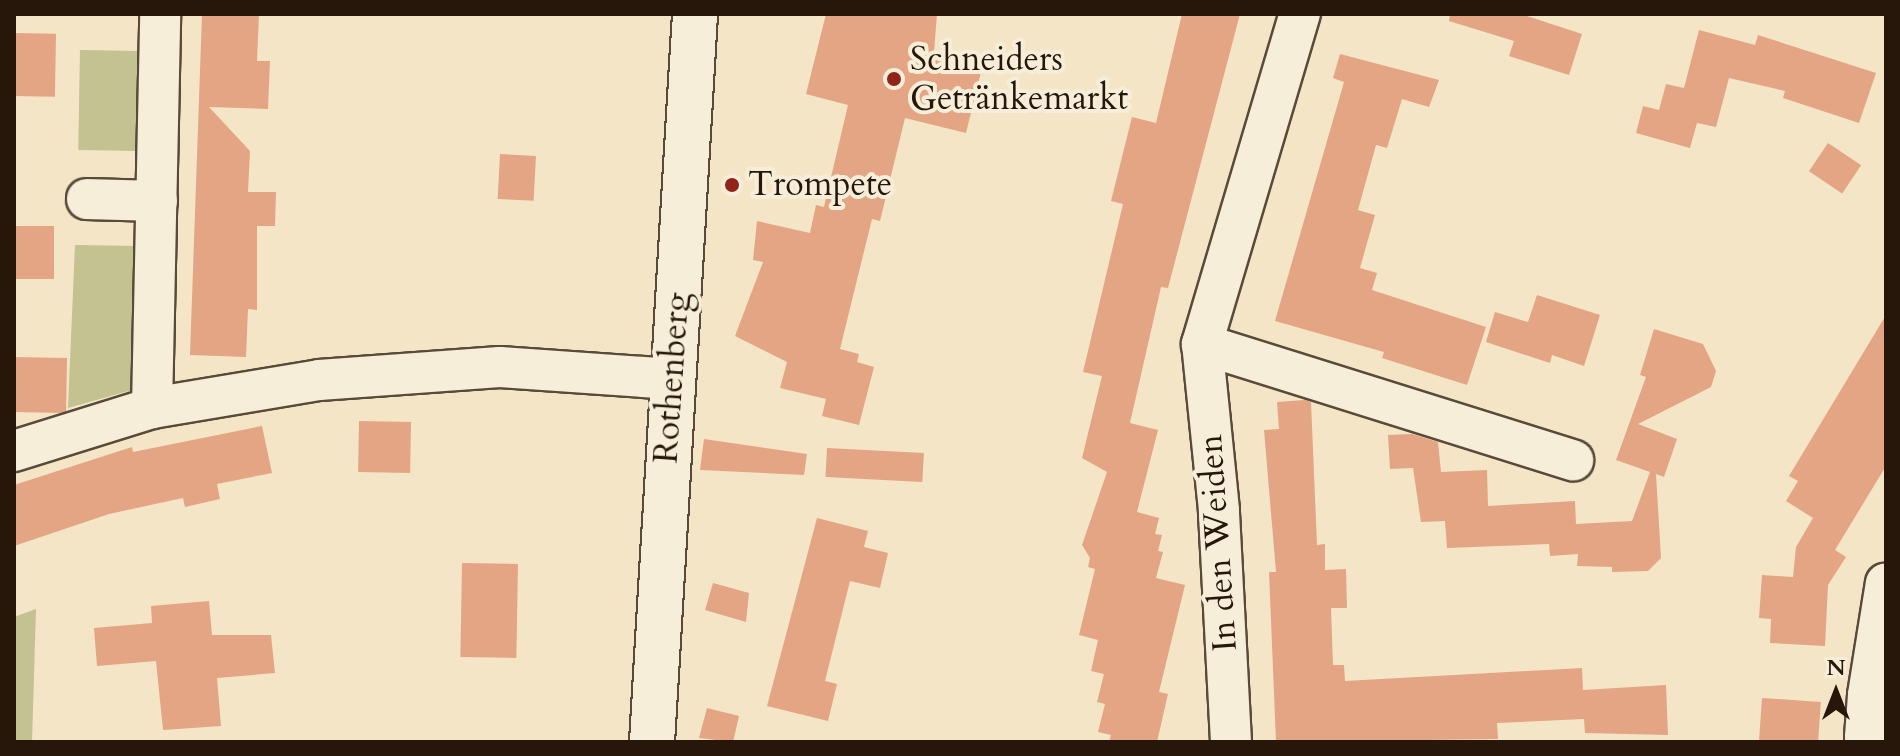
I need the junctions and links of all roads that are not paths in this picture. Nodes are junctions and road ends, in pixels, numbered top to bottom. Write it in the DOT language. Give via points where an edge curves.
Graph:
graph roads {
  1 [pos="160,14"];
  2 [pos="695,14"];
  3 [pos="1300,14"];
  4 [pos="87,199"];
  5 [pos="157,201"];
  6 [pos="1202,344"];
  7 [pos="673,379"];
  8 [pos="152,408"];
  9 [pos="14,451"];
  10 [pos="1573,460"];
  11 [pos="1886,583"];
  12 [pos="1880,671"];
  13 [pos="652,742"];
  14 [pos="1231,742"];
  15 [pos="1870,742"];
  1 -- 5 [label="street"];
  2 -- 7 [label="street, Rothenberg"];
  3 -- 6 [label="street, In den Weiden"];
  4 -- 5 [label="street"];
  5 -- 8 [label="street"];
  6 -- 10 [label="street"];
  6 -- 14 [label="street, In den Weiden" via="1219,510"];
  7 -- 8 [label="street" via="500,367 319,380"];
  7 -- 13 [label="street, Rothenberg"];
  8 -- 9 [label="street"];
  11 -- 12 [label="street"];
  12 -- 15 [label="street" via="1865,737"];
}
